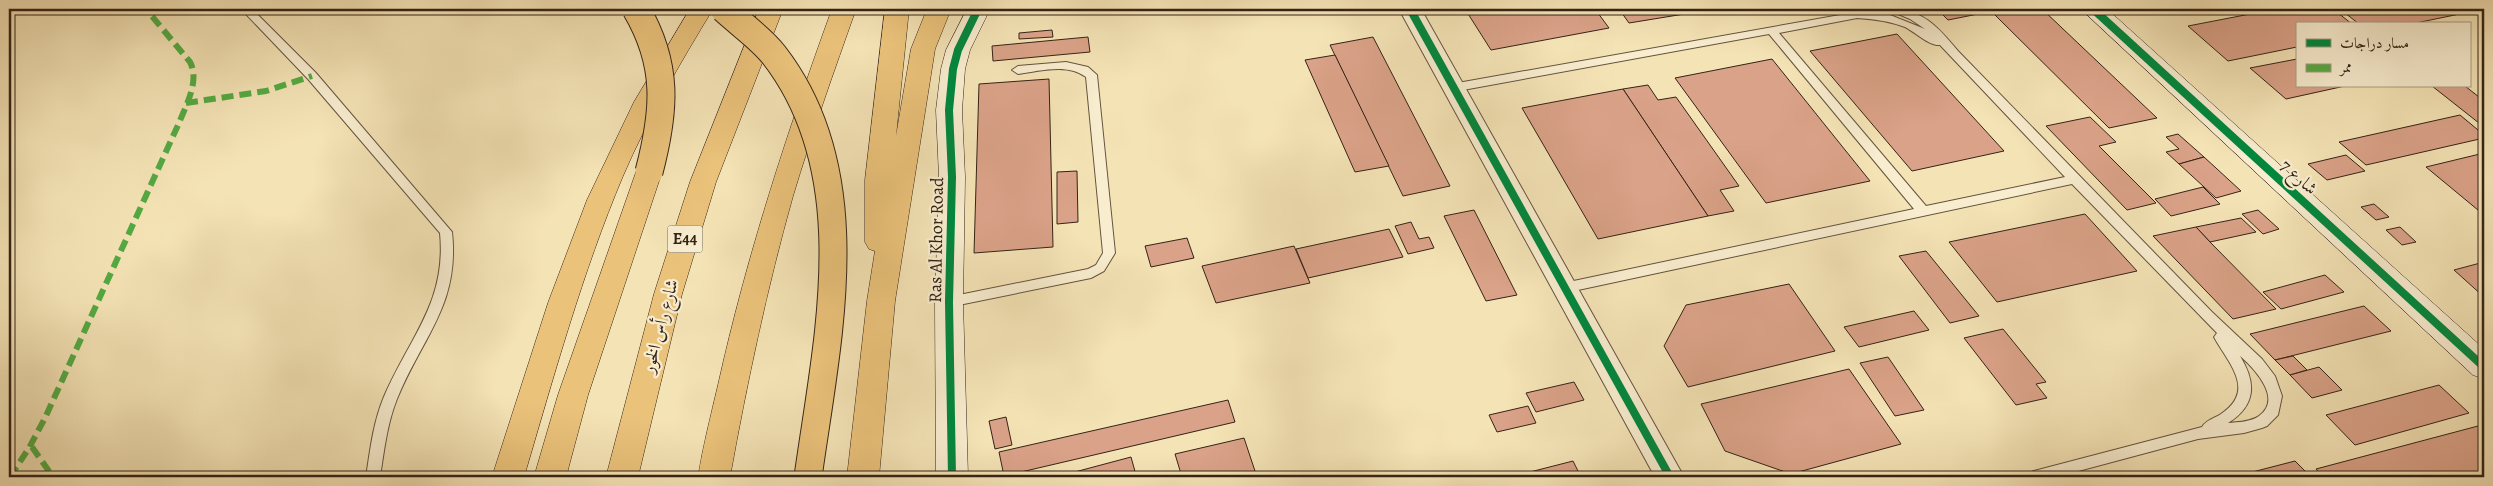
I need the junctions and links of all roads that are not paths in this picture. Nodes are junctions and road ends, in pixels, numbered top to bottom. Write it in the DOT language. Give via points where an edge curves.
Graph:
graph roads {
  1 [pos="246,9"];
  2 [pos="636,9"];
  3 [pos="701,9"];
  4 [pos="724,9"];
  5 [pos="771,9"];
  6 [pos="844,9"];
  7 [pos="897,9"];
  8 [pos="939,9"];
  9 [pos="978,9"];
  10 [pos="1410,9"];
  11 [pos="1863,9"];
  12 [pos="1895,9"];
  13 [pos="2093,9"];
  14 [pos="1834,18"];
  15 [pos="1771,30"];
  16 [pos="1954,54"];
  17 [pos="1018,70"];
  18 [pos="1452,88"];
  19 [pos="2074,179"];
  20 [pos="1923,211"];
  21 [pos="1564,288"];
  22 [pos="880,301"];
  23 [pos="949,302"];
  24 [pos="2207,316"];
  25 [pos="2482,361"];
  26 [pos="2198,433"];
  27 [pos="373,477"];
  28 [pos="508,477"];
  29 [pos="550,477"];
  30 [pos="622,477"];
  31 [pos="714,477"];
  32 [pos="808,477"];
  33 [pos="863,477"];
  34 [pos="952,477"];
  35 [pos="1670,477"];
  36 [pos="2034,477"];
  1 -- 27 [label="lane" via="312,76 446,232 447,265 439,302 390,399 378,437"];
  2 -- 29 [label="highway, bridge" via="657,52 663,94 662,116 648,172 573,395"];
  3 -- 28 [label="highway" via="652,92 600,198 562,303"];
  4 -- 32 [label="highway, bridge" via="762,40 788,72 809,108 823,149 830,188 833,274"];
  5 -- 30 [label="highway, شارع رأس الخور / E44" via="703,182 668,294"];
  6 -- 31 [label="highway" via="780,197 734,380"];
  7 -- 22 [label="highway" via="878,180"];
  8 -- 22 [label="highway" via="923,48"];
  9 -- 23 [label="street, Ras Al Khor Road" via="958,50 950,90"];
  10 -- 18 [label="street"];
  11 -- 14 [label="lane"];
  12 -- 16 [label="lane" via="1911,13 1928,23"];
  13 -- 25 [label="street, شارع 7"];
  14 -- 15 [label="lane"];
  14 -- 16 [label="lane" via="1857,15 1890,18 1922,30"];
  15 -- 18 [label="lane"];
  15 -- 20 [label="lane"];
  16 -- 19 [label="lane"];
  17 -- 23 [label="lane" via="1071,66 1091,75 1109,253 1100,268 1091,273"];
  18 -- 21 [label="street"];
  19 -- 20 [label="lane"];
  19 -- 24 [label="lane"];
  20 -- 21 [label="lane"];
  21 -- 35 [label="street"];
  22 -- 33 [label="highway"];
  23 -- 34 [label="street, Ras Al Khor Road"];
  24 -- 26 [label="lane" via="2238,361 2245,379 2245,396 2238,410 2224,421"];
  24 -- 26 [label="lane" via="2257,363 2270,380 2275,396 2273,411 2262,422"];
  26 -- 36 [label="lane"];
}
